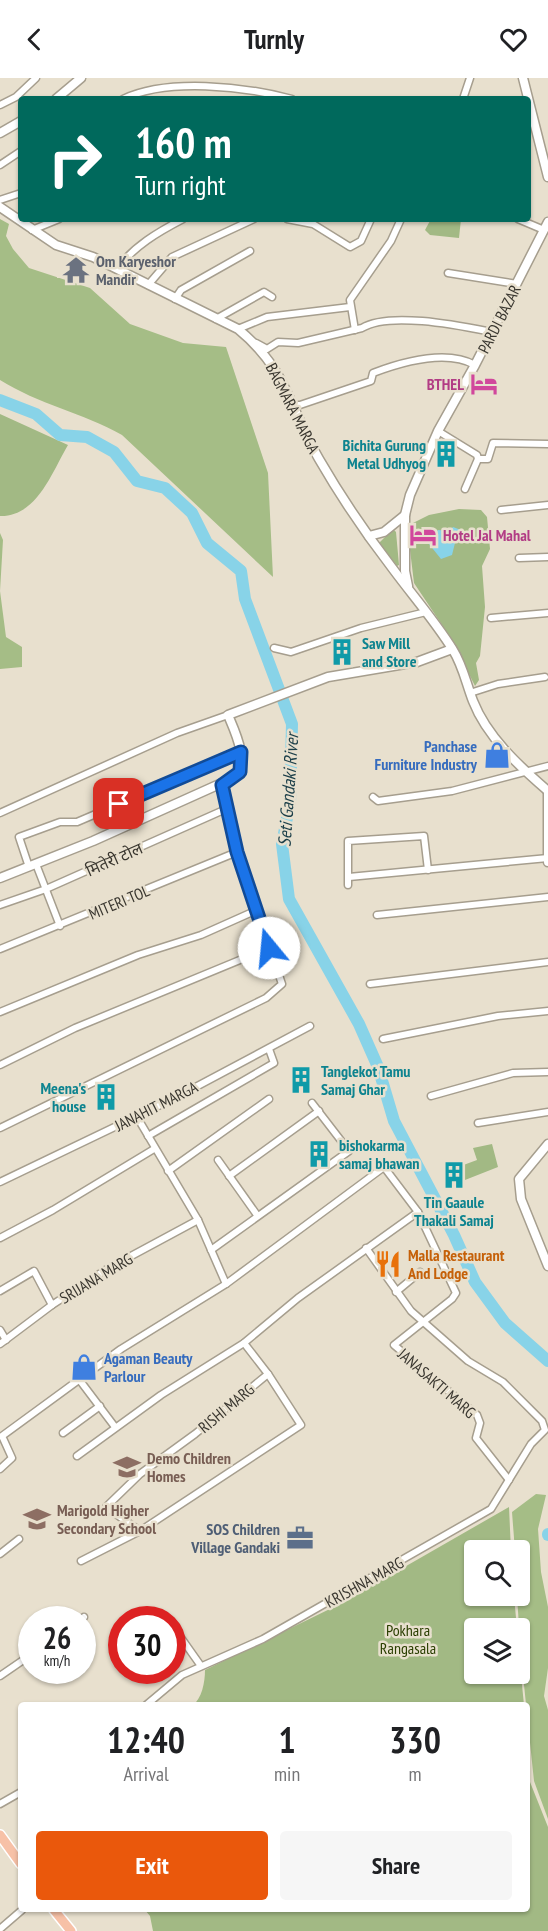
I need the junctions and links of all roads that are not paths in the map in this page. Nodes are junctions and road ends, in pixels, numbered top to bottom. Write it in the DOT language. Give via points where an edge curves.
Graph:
graph roads {
  1 [pos="36,78"];
  2 [pos="81,78"];
  3 [pos="470,78"];
  4 [pos="523,78"];
  5 [pos="466,91"];
  6 [pos="60,96"];
  7 [pos="126,96"];
  8 [pos="280,96"];
  9 [pos="464,96"];
  10 [pos="468,96"];
  11 [pos="528,96"];
  12 [pos="0,105"];
  13 [pos="531,110"];
  14 [pos="18,123"];
  15 [pos="0,133"];
  16 [pos="18,153"];
  17 [pos="0,165"];
  18 [pos="548,177"];
  19 [pos="18,195"];
  20 [pos="0,200"];
  21 [pos="0,207"];
  22 [pos="18,220"];
  23 [pos="20,222"];
  24 [pos="52,222"];
  25 [pos="177,222"];
  26 [pos="248,222"];
  27 [pos="303,222"];
  28 [pos="370,222"];
  29 [pos="400,222"];
  30 [pos="530,222"];
  31 [pos="546,226"];
  32 [pos="32,231"];
  33 [pos="249,250"];
  34 [pos="117,269"];
  35 [pos="448,273"];
  36 [pos="517,284"];
  37 [pos="148,285"];
  38 [pos="272,297"];
  39 [pos="175,299"];
  40 [pos="350,307"];
  41 [pos="216,319"];
  42 [pos="238,329"];
  43 [pos="355,330"];
  44 [pos="492,332"];
  45 [pos="255,343"];
  46 [pos="476,365"];
  47 [pos="294,405"];
  48 [pos="438,431"];
  49 [pos="548,444"];
  50 [pos="478,459"];
  51 [pos="465,489"];
  52 [pos="548,505"];
  53 [pos="501,510"];
  54 [pos="405,515"];
  55 [pos="369,536"];
  56 [pos="548,557"];
  57 [pos="519,558"];
  58 [pos="409,588"];
  59 [pos="426,612"];
  60 [pos="548,613"];
  61 [pos="491,618"];
  62 [pos="274,648"];
  63 [pos="453,649"];
  64 [pos="545,676"];
  65 [pos="470,693"];
  66 [pos="228,715"];
  67 [pos="241,752"];
  68 [pos="548,766"];
  69 [pos="524,771"];
  70 [pos="222,785"];
  71 [pos="548,792"];
  72 [pos="372,798"];
  73 [pos="226,809"];
  74 [pos="0,813"];
  75 [pos="237,852"];
  76 [pos="548,860"];
  77 [pos="32,865"];
  78 [pos="428,870"];
  79 [pos="349,877"];
  80 [pos="0,878"];
  81 [pos="348,885"];
  82 [pos="46,889"];
  83 [pos="548,897"];
  84 [pos="0,905"];
  85 [pos="257,910"];
  86 [pos="377,915"];
  87 [pos="60,926"];
  88 [pos="269,948"];
  89 [pos="0,949"];
  90 [pos="548,962"];
  91 [pos="370,984"];
  92 [pos="548,1011"];
  93 [pos="0,1012"];
  94 [pos="310,1026"];
  95 [pos="383,1039"];
  96 [pos="269,1049"];
  97 [pos="0,1065"];
  98 [pos="548,1072"];
  99 [pos="431,1096"];
  100 [pos="269,1099"];
  101 [pos="312,1103"];
  102 [pos="319,1111"];
  103 [pos="548,1112"];
  104 [pos="138,1117"];
  105 [pos="478,1123"];
  106 [pos="0,1128"];
  107 [pos="148,1136"];
  108 [pos="548,1144"];
  109 [pos="154,1149"];
  110 [pos="218,1160"];
  111 [pos="168,1171"];
  112 [pos="229,1176"];
  113 [pos="0,1182"];
  114 [pos="418,1212"];
  115 [pos="257,1215"];
  116 [pos="198,1220"];
  117 [pos="0,1238"];
  118 [pos="366,1248"];
  119 [pos="210,1250"];
  120 [pos="548,1266"];
  121 [pos="420,1272"];
  122 [pos="226,1284"];
  123 [pos="0,1292"];
  124 [pos="396,1292"];
  125 [pos="52,1305"];
  126 [pos="423,1321"];
  127 [pos="0,1330"];
  128 [pos="3,1342"];
  129 [pos="244,1343"];
  130 [pos="268,1374"];
  131 [pos="78,1378"];
  132 [pos="100,1406"];
  133 [pos="115,1427"];
  134 [pos="547,1430"];
  135 [pos="63,1432"];
  136 [pos="77,1456"];
  137 [pos="0,1469"];
  138 [pos="509,1480"];
  139 [pos="140,1531"];
  140 [pos="19,1539"];
  141 [pos="0,1554"];
  142 [pos="81,1561"];
  143 [pos="186,1645"];
  144 [pos="18,1664"];
  145 [pos="201,1666"];
  146 [pos="0,1676"];
  147 [pos="150,1702"];
  148 [pos="18,1794"];
  149 [pos="0,1804"];
  150 [pos="0,1835"];
  151 [pos="18,1860"];
  152 [pos="20,1912"];
  153 [pos="55,1912"];
  154 [pos="0,1929"];
  155 [pos="68,1930"];
  1 -- 12 [label="street" via="16,97"];
  2 -- 6 [label="main road"];
  3 -- 5 [label="street"];
  4 -- 11 [label="main road"];
  5 -- 9 [label="street"];
  5 -- 10 [label="street"];
  7 -- 8 [label="street" via="178,79 233,84"];
  13 -- 18 [label="main road"];
  14 -- 15 [label="main road"];
  16 -- 17 [label="street"];
  19 -- 20 [label="street"];
  21 -- 22 [label="main road, BAGMARA MARGA"];
  23 -- 32 [label="main road, BAGMARA MARGA"];
  24 -- 32 [label="street"];
  25 -- 34 [label="street" via="154,234"];
  26 -- 37 [label="street" via="172,257"];
  27 -- 28 [label="street" via="313,224 350,247 361,242"];
  29 -- 40 [label="street" via="350,300"];
  30 -- 31 [label="street"];
  31 -- 36 [label="main road, PARDI BAZAR"];
  32 -- 34 [label="main road, BAGMARA MARGA"];
  33 -- 39 [label="street" via="181,290"];
  34 -- 37 [label="main road, BAGMARA MARGA"];
  35 -- 36 [label="street"];
  36 -- 44 [label="main road, PARDI BAZAR"];
  37 -- 39 [label="main road, BAGMARA MARGA"];
  38 -- 41 [label="street" via="264,292"];
  39 -- 41 [label="main road, BAGMARA MARGA"];
  40 -- 42 [label="street" via="267,317"];
  40 -- 43 [label="street"];
  41 -- 42 [label="main road, BAGMARA MARGA"];
  42 -- 45 [label="main road, BAGMARA MARGA"];
  43 -- 44 [label="street" via="369,324 411,320"];
  43 -- 45 [label="street" via="298,342 278,342 267,349"];
  44 -- 46 [label="main road, PARDI BAZAR"];
  45 -- 47 [label="main road, BAGMARA MARGA" via="277,370"];
  46 -- 47 [label="street" via="455,358 417,360 373,374 371,381"];
  46 -- 48 [label="main road, PARDI BAZAR"];
  47 -- 55 [label="main road, BAGMARA MARGA" via="310,445"];
  48 -- 50 [label="street" via="477,454"];
  48 -- 54 [label="main road, PARDI BAZAR"];
  49 -- 50 [label="street" via="493,443 488,459"];
  50 -- 51 [label="street"];
  52 -- 53 [label="street"];
  54 -- 55 [label="main road" via="384,532"];
  54 -- 58 [label="main road, PARDI BAZAR" via="405,571"];
  55 -- 58 [label="main road, BAGMARA MARGA"];
  56 -- 57 [label="street"];
  58 -- 59 [label="main road, BAGMARA MARGA"];
  59 -- 62 [label="street" via="361,628 291,652"];
  59 -- 63 [label="main road, BAGMARA MARGA"];
  60 -- 61 [label="street"];
  63 -- 65 [label="main road, BAGMARA MARGA"];
  63 -- 66 [label="main road" via="417,662 346,672"];
  64 -- 65 [label="street"];
  65 -- 69 [label="main road, BAGMARA MARGA" via="486,724"];
  66 -- 67 [label="main road"];
  66 -- 74 [label="street" via="177,733"];
  67 -- 70 [label="main road" via="240,772"];
  67 -- 77 [label="street" via="76,822 60,822 19,837"];
  68 -- 69 [label="street"];
  69 -- 71 [label="main road, BAGMARA MARGA"];
  69 -- 72 [label="street" via="452,791 378,801"];
  70 -- 73 [label="street"];
  70 -- 77 [label="main road, मितेरी टोल"];
  71 -- 76 [label="main road"];
  73 -- 75 [label="street"];
  73 -- 82 [label="street, मितेरी टोल"];
  75 -- 85 [label="street"];
  75 -- 87 [label="street, MITERI TOL"];
  76 -- 78 [label="street"];
  77 -- 80 [label="main road, मितेरी टोल"];
  77 -- 82 [label="street"];
  78 -- 79 [label="street"];
  78 -- 79 [label="street" via="424,836 348,841"];
  79 -- 81 [label="street"];
  82 -- 84 [label="street, मितेरी टोल"];
  82 -- 87 [label="street"];
  83 -- 86 [label="street"];
  85 -- 88 [label="street"];
  85 -- 93 [label="street"];
  87 -- 89 [label="street, MITERI TOL"];
  88 -- 97 [label="street" via="75,1028"];
  88 -- 106 [label="street" via="282,984 266,998"];
  90 -- 91 [label="street"];
  92 -- 95 [label="street" via="498,1016"];
  94 -- 96 [label="street, JANAHIT MARGA"];
  96 -- 104 [label="street, JANAHIT MARGA"];
  96 -- 107 [label="street" via="274,1064"];
  98 -- 99 [label="street" via="513,1072"];
  100 -- 111 [label="street"];
  101 -- 102 [label="street"];
  102 -- 112 [label="street"];
  102 -- 115 [label="street" via="349,1151"];
  103 -- 105 [label="street"];
  104 -- 107 [label="street"];
  104 -- 113 [label="street, JANAHIT MARGA"];
  107 -- 109 [label="street"];
  108 -- 120 [label="main road" via="519,1179 521,1199"];
  109 -- 111 [label="street"];
  109 -- 117 [label="street"];
  110 -- 112 [label="street"];
  111 -- 116 [label="street"];
  112 -- 115 [label="street"];
  114 -- 118 [label="street"];
  114 -- 122 [label="street" via="384,1167"];
  114 -- 126 [label="street" via="456,1293"];
  115 -- 119 [label="street"];
  116 -- 119 [label="street"];
  116 -- 125 [label="street, SRIJANA MARG" via="107,1269"];
  118 -- 124 [label="street"];
  118 -- 129 [label="street"];
  119 -- 122 [label="street"];
  121 -- 124 [label="street"];
  122 -- 131 [label="street"];
  123 -- 125 [label="street" via="34,1271"];
  124 -- 126 [label="street"];
  125 -- 128 [label="street, SRIJANA MARG"];
  126 -- 134 [label="street, KRISHNA MARG" via="468,1361 503,1382"];
  126 -- 138 [label="street, JANASAKTI MARG" via="394,1346 477,1415 480,1423 476,1438"];
  127 -- 128 [label="street"];
  129 -- 130 [label="street, RISHI MARG"];
  129 -- 133 [label="street"];
  130 -- 139 [label="street, RISHI MARG" via="140,1474 106,1507"];
  130 -- 139 [label="street, RISHI MARG" via="301,1425"];
  131 -- 132 [label="street"];
  131 -- 137 [label="street" via="2,1436 12,1458"];
  132 -- 133 [label="street"];
  132 -- 135 [label="street"];
  133 -- 136 [label="street"];
  134 -- 138 [label="street, KRISHNA MARG" via="531,1444"];
  138 -- 145 [label="street, KRISHNA MARG" via="491,1509 453,1533 263,1639"];
  139 -- 142 [label="street"];
  140 -- 141 [label="street"];
  143 -- 145 [label="street"];
  144 -- 146 [label="street"];
  145 -- 147 [label="street, KRISHNA MARG" via="182,1675"];
  148 -- 149 [label="street"];
  150 -- 151 [label="main road"];
  152 -- 154 [label="street"];
  153 -- 155 [label="main road"];
}
